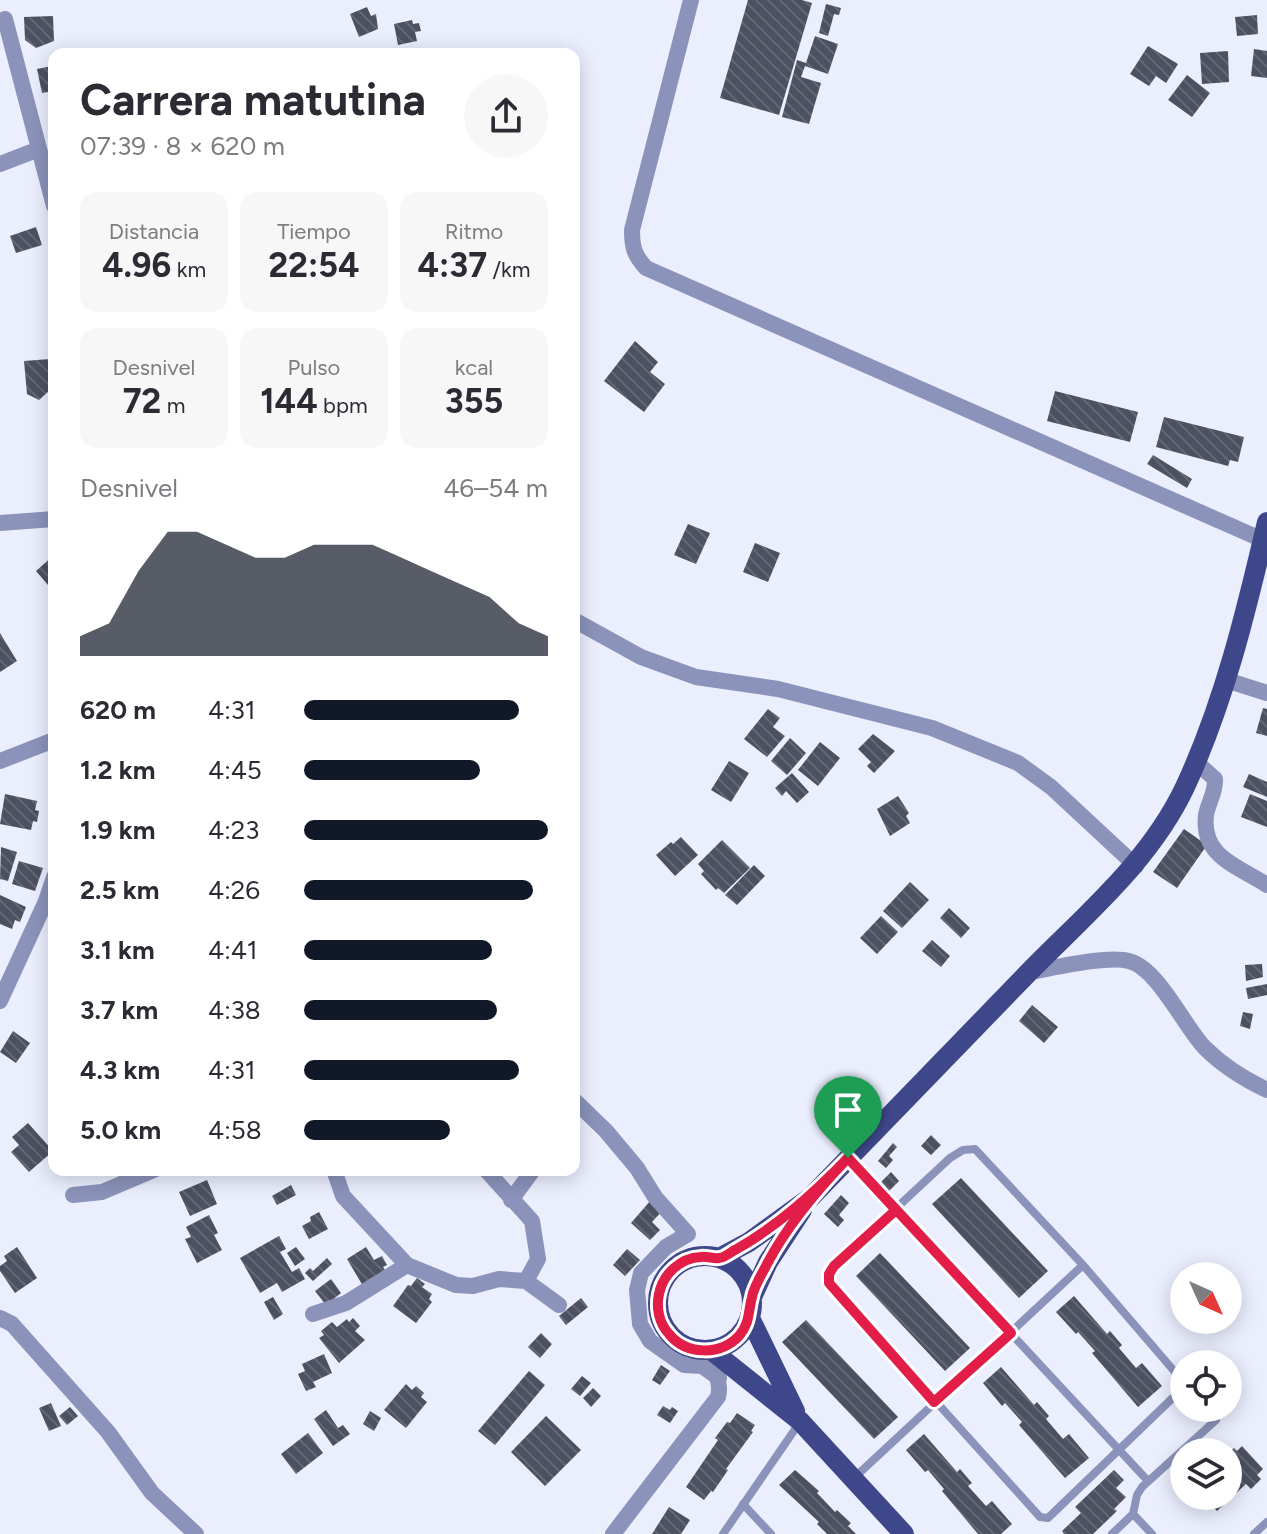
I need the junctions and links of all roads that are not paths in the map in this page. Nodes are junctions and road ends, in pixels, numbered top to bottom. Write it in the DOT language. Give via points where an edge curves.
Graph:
graph roads {
  1 [pos="691,0"];
  2 [pos="5,19"];
  3 [pos="39,149"];
  4 [pos="0,164"];
  5 [pos="48,183"];
  6 [pos="48,519"];
  7 [pos="0,523"];
  8 [pos="1265,531"];
  9 [pos="580,623"];
  10 [pos="1226,680"];
  11 [pos="1267,693"];
  12 [pos="48,742"];
  13 [pos="0,761"];
  14 [pos="1195,761"];
  15 [pos="1136,866"];
  16 [pos="1267,885"];
  17 [pos="48,895"];
  18 [pos="1030,972"];
  19 [pos="0,1001"];
  20 [pos="1267,1090"];
  21 [pos="580,1110"];
  22 [pos="848,1158"];
  23 [pos="140,1176"];
  24 [pos="336,1176"];
  25 [pos="491,1176"];
  26 [pos="529,1176"];
  27 [pos="73,1195"];
  28 [pos="811,1197"];
  29 [pos="511,1200"];
  30 [pos="896,1210"];
  31 [pos="719,1258"];
  32 [pos="407,1265"];
  33 [pos="1083,1265"];
  34 [pos="526,1281"];
  35 [pos="559,1305"];
  36 [pos="751,1307"];
  37 [pos="313,1314"];
  38 [pos="0,1318"];
  39 [pos="1011,1333"];
  40 [pos="706,1350"];
  41 [pos="719,1378"];
  42 [pos="934,1402"];
  43 [pos="800,1421"];
  44 [pos="1214,1422"];
  45 [pos="1120,1450"];
  46 [pos="854,1479"];
  47 [pos="1148,1481"];
  48 [pos="743,1504"];
  49 [pos="1133,1514"];
  50 [pos="1267,1522"];
  51 [pos="196,1534"];
  52 [pos="613,1534"];
  53 [pos="723,1534"];
  54 [pos="771,1534"];
  55 [pos="904,1534"];
  56 [pos="1112,1534"];
  57 [pos="1152,1534"];
  58 [pos="1254,1534"];
  1 -- 8 [label="street" via="632,230 635,256 646,268"];
  2 -- 3 [label="street"];
  3 -- 4 [label="street"];
  3 -- 5 [label="street"];
  6 -- 7 [label="street"];
  8 -- 10 [label="main road"];
  9 -- 15 [label="street" via="641,657 696,677 778,689 932,728 1018,763"];
  10 -- 11 [label="street"];
  10 -- 14 [label="main road"];
  12 -- 13 [label="street"];
  14 -- 15 [label="main road" via="1184,789"];
  14 -- 16 [label="street" via="1215,779 1205,830 1210,846"];
  15 -- 18 [label="main road"];
  17 -- 19 [label="street"];
  18 -- 20 [label="street" via="1109,960 1137,963 1172,1000 1205,1048"];
  18 -- 22 [label="main road"];
  21 -- 41 [label="street" via="606,1131 688,1234 666,1247 641,1273 640,1324 650,1341 684,1365 702,1366"];
  22 -- 28 [label="main road"];
  22 -- 30 [label="lane"];
  23 -- 27 [label="street" via="102,1192"];
  24 -- 32 [label="street" via="343,1196"];
  25 -- 29 [label="street"];
  26 -- 29 [label="street"];
  28 -- 31 [label="main road"];
  28 -- 36 [label="main road" via="768,1262"];
  29 -- 34 [label="street" via="532,1221 537,1243 538,1259"];
  30 -- 33 [label="lane" via="950,1158 975,1149"];
  30 -- 39 [label="lane"];
  30 -- 42 [label="lane" via="834,1266 829,1283"];
  31 -- 36 [label="main road" via="744,1277"];
  31 -- 40 [label="main road" via="698,1257 679,1264 664,1280 658,1300 665,1330 680,1344"];
  32 -- 34 [label="street" via="456,1285"];
  32 -- 37 [label="street" via="346,1303"];
  33 -- 39 [label="lane"];
  33 -- 45 [label="lane" via="1181,1379 1183,1388"];
  34 -- 35 [label="street"];
  36 -- 40 [label="main road" via="739,1336"];
  36 -- 43 [label="main road"];
  38 -- 51 [label="street" via="12,1324 108,1432 152,1493"];
  39 -- 42 [label="lane"];
  39 -- 45 [label="lane"];
  40 -- 41 [label="street"];
  40 -- 43 [label="main road"];
  41 -- 52 [label="street" via="718,1397 706,1416"];
  42 -- 45 [label="lane" via="1043,1519"];
  42 -- 46 [label="lane"];
  43 -- 46 [label="main road"];
  43 -- 48 [label="lane"];
  44 -- 47 [label="lane"];
  45 -- 47 [label="lane"];
  46 -- 55 [label="main road"];
  47 -- 49 [label="lane" via="1137,1495"];
  48 -- 53 [label="lane"];
  48 -- 54 [label="lane"];
  49 -- 56 [label="lane"];
  49 -- 57 [label="lane"];
  50 -- 58 [label="lane"];
}
